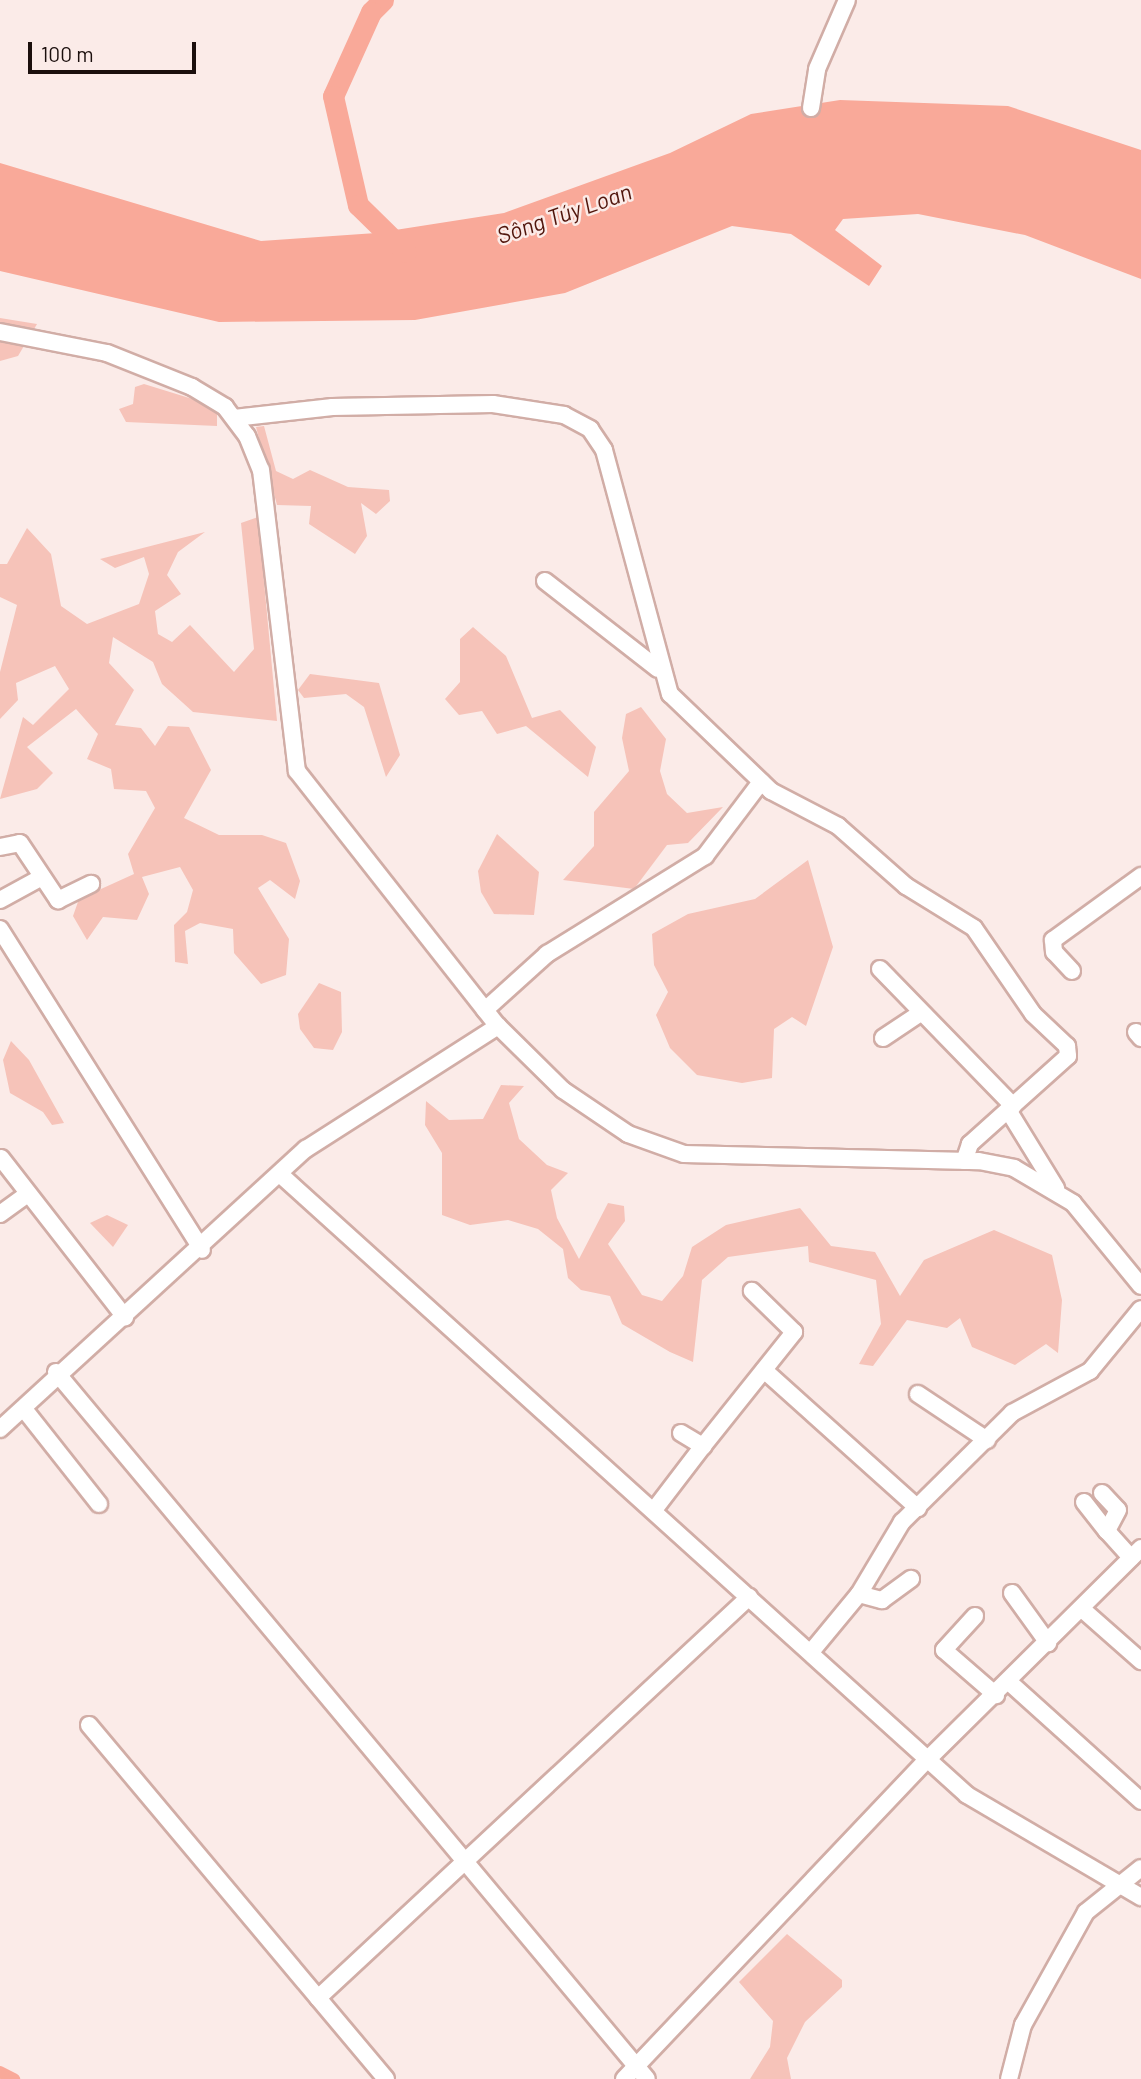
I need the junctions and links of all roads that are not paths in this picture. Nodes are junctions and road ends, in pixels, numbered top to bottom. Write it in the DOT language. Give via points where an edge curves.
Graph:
graph roads {
  1 [pos="847,0"];
  2 [pos="811,108"];
  3 [pos="0,332"];
  4 [pos="234,418"];
  5 [pos="545,581"];
  6 [pos="658,669"];
  7 [pos="761,782"];
  8 [pos="0,847"];
  9 [pos="1141,876"];
  10 [pos="41,877"];
  11 [pos="91,884"];
  12 [pos="0,900"];
  13 [pos="0,929"];
  14 [pos="880,969"];
  15 [pos="1072,971"];
  16 [pos="485,1010"];
  17 [pos="919,1014"];
  18 [pos="498,1026"];
  19 [pos="883,1038"];
  20 [pos="1010,1108"];
  21 [pos="1,1158"];
  22 [pos="964,1161"];
  23 [pos="282,1176"];
  24 [pos="1056,1189"];
  25 [pos="26,1195"];
  26 [pos="0,1214"];
  27 [pos="202,1250"];
  28 [pos="1141,1286"];
  29 [pos="752,1291"];
  30 [pos="1141,1309"];
  31 [pos="125,1317"];
  32 [pos="764,1370"];
  33 [pos="56,1373"];
  34 [pos="918,1394"];
  35 [pos="24,1409"];
  36 [pos="0,1429"];
  37 [pos="681,1433"];
  38 [pos="987,1440"];
  39 [pos="703,1446"];
  40 [pos="1102,1493"];
  41 [pos="1084,1502"];
  42 [pos="99,1504"];
  43 [pos="918,1508"];
  44 [pos="654,1510"];
  45 [pos="1107,1531"];
  46 [pos="1136,1553"];
  47 [pos="911,1579"];
  48 [pos="1012,1592"];
  49 [pos="859,1594"];
  50 [pos="749,1597"];
  51 [pos="1082,1609"];
  52 [pos="975,1616"];
  53 [pos="1048,1643"];
  54 [pos="811,1652"];
  55 [pos="1141,1661"];
  56 [pos="1009,1682"];
  57 [pos="996,1695"];
  58 [pos="89,1725"];
  59 [pos="928,1759"];
  60 [pos="1141,1801"];
  61 [pos="465,1863"];
  62 [pos="1141,1868"];
  63 [pos="1122,1886"];
  64 [pos="1141,1897"];
  65 [pos="318,1998"];
  66 [pos="629,2073"];
  67 [pos="386,2079"];
  68 [pos="647,2079"];
  69 [pos="1009,2079"];
  1 -- 2 [label="street" via="817,69"];
  3 -- 4 [label="street" via="107,353 192,387"];
  4 -- 6 [label="street" via="471,404 578,420 604,450"];
  4 -- 16 [label="street" via="261,470 297,771"];
  5 -- 6 [label="street"];
  6 -- 7 [label="street" via="670,694"];
  7 -- 16 [label="street" via="705,856 547,954"];
  7 -- 20 [label="street" via="838,826 906,886 986,941 1033,1014 1069,1051"];
  8 -- 10 [label="street" via="20,843"];
  9 -- 15 [label="street" via="1053,940 1054,952"];
  10 -- 11 [label="street" via="58,900"];
  10 -- 12 [label="street"];
  13 -- 27 [label="street"];
  14 -- 17 [label="street"];
  16 -- 18 [label="street"];
  17 -- 19 [label="street"];
  17 -- 20 [label="street"];
  18 -- 22 [label="street" via="592,1112 674,1152"];
  18 -- 23 [label="street" via="338,1125"];
  20 -- 22 [label="street" via="970,1144"];
  20 -- 24 [label="street"];
  21 -- 25 [label="street"];
  22 -- 24 [label="street" via="1014,1168"];
  23 -- 27 [label="street"];
  23 -- 44 [label="street"];
  24 -- 28 [label="street" via="1088,1218"];
  25 -- 26 [label="street"];
  25 -- 31 [label="street"];
  27 -- 31 [label="street"];
  29 -- 32 [label="street" via="794,1328"];
  30 -- 38 [label="street" via="1090,1371 1012,1413"];
  31 -- 33 [label="street"];
  32 -- 39 [label="street"];
  32 -- 43 [label="street"];
  33 -- 35 [label="street" via="58,1382"];
  33 -- 61 [label="street"];
  34 -- 38 [label="street"];
  35 -- 36 [label="street"];
  35 -- 42 [label="street"];
  37 -- 39 [label="street"];
  38 -- 43 [label="street"];
  39 -- 44 [label="street"];
  40 -- 45 [label="street" via="1118,1510"];
  41 -- 45 [label="street"];
  43 -- 49 [label="street" via="892,1532"];
  44 -- 50 [label="street"];
  45 -- 46 [label="street"];
  46 -- 51 [label="street"];
  47 -- 49 [label="street" via="882,1600"];
  48 -- 53 [label="street"];
  49 -- 54 [label="street"];
  50 -- 54 [label="street"];
  50 -- 61 [label="street"];
  51 -- 53 [label="street"];
  51 -- 55 [label="street"];
  52 -- 57 [label="street" via="944,1650"];
  53 -- 56 [label="street"];
  54 -- 59 [label="street"];
  56 -- 57 [label="street"];
  56 -- 60 [label="street"];
  57 -- 59 [label="street"];
  58 -- 65 [label="street"];
  59 -- 63 [label="street" via="967,1795"];
  59 -- 66 [label="street"];
  61 -- 65 [label="street"];
  61 -- 66 [label="street"];
  62 -- 63 [label="street"];
  63 -- 64 [label="street"];
  63 -- 69 [label="street" via="1086,1912 1023,2025"];
  65 -- 67 [label="street"];
  66 -- 68 [label="street"];
}
